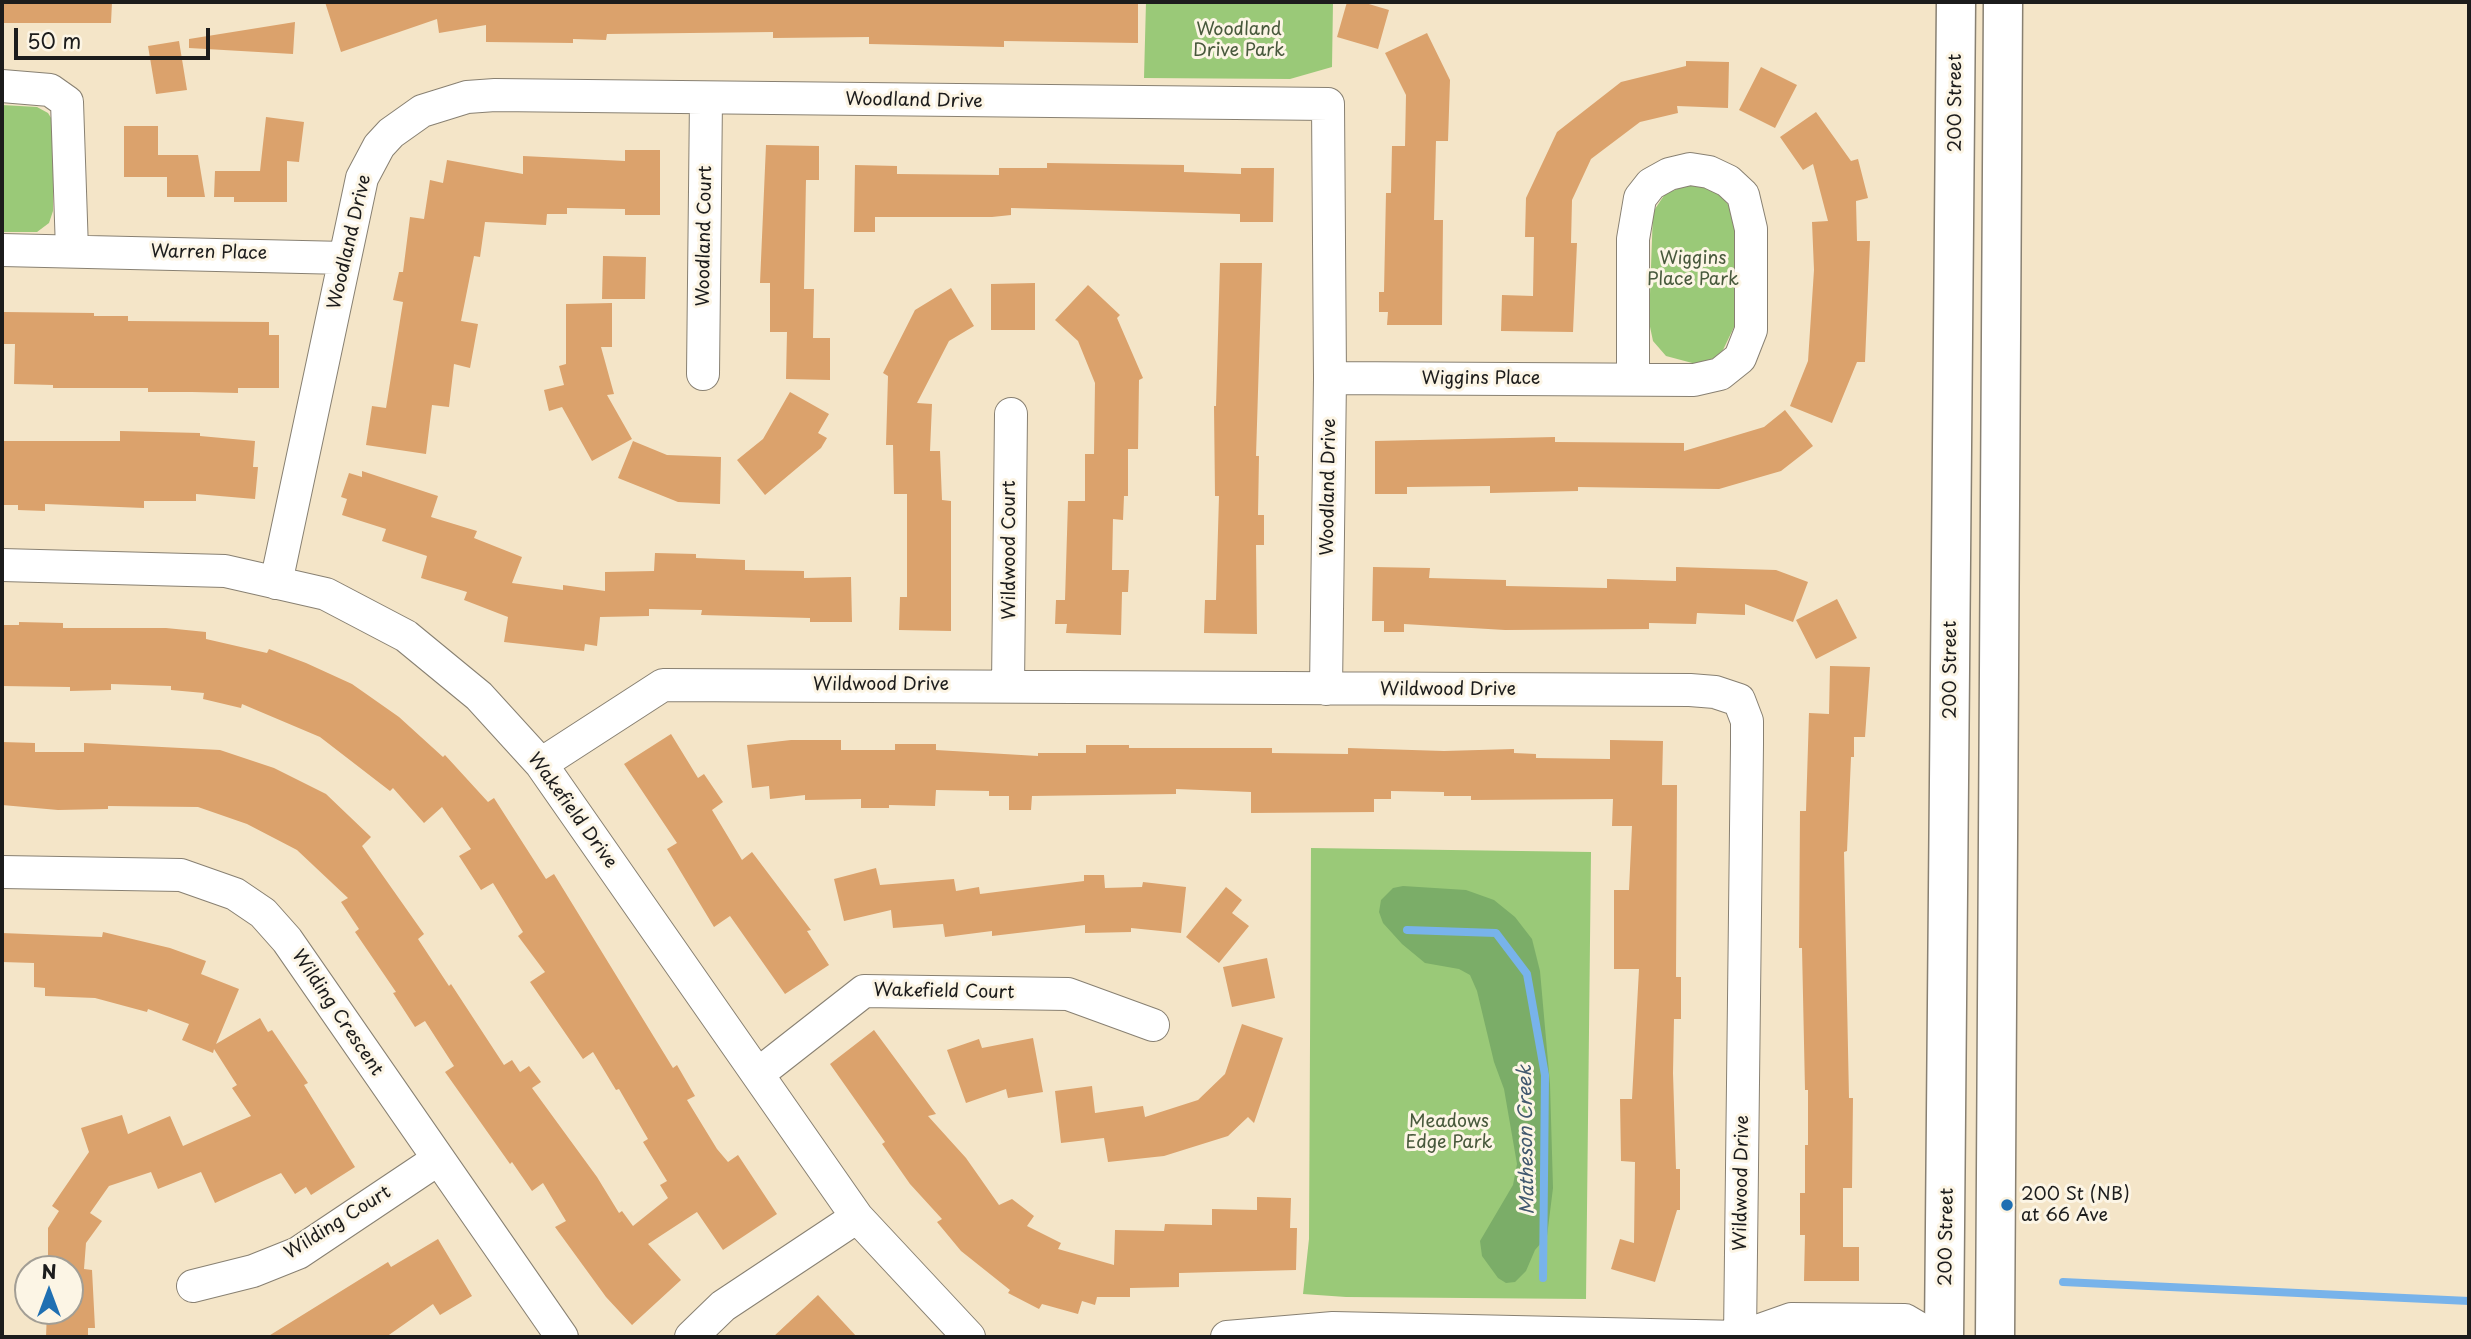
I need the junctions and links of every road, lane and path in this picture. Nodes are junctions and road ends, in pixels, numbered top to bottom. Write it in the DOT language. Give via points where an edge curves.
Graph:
graph roads {
  1 [pos="1956,2"];
  2 [pos="2003,2"];
  3 [pos="2,86"];
  4 [pos="706,98"];
  5 [pos="2,250"];
  6 [pos="72,250"];
  7 [pos="345,258"];
  8 [pos="703,374"];
  9 [pos="1330,378"];
  10 [pos="1633,379"];
  11 [pos="1011,414"];
  12 [pos="2,565"];
  13 [pos="276,583"];
  14 [pos="1008,686"];
  15 [pos="1326,689"];
  16 [pos="541,764"];
  17 [pos="2,872"];
  18 [pos="1153,1025"];
  19 [pos="758,1074"];
  20 [pos="437,1160"];
  21 [pos="857,1217"];
  22 [pos="193,1286"];
  23 [pos="1312,1333"];
  24 [pos="562,1337"];
  25 [pos="691,1337"];
  26 [pos="969,1337"];
  27 [pos="1227,1337"];
  28 [pos="1741,1337"];
  29 [pos="1934,1337"];
  30 [pos="1944,1337"];
  31 [pos="1995,1337"];
  1 -- 30 [label="main road, 200 Street"];
  2 -- 31 [label="main road"];
  3 -- 6 [label="street" via="50,90 67,102"];
  4 -- 7 [label="street, Woodland Drive" via="495,95 432,107 406,121 379,146 362,178"];
  4 -- 8 [label="street, Woodland Court"];
  4 -- 9 [label="street, Woodland Drive" via="1328,104"];
  5 -- 6 [label="street, Warren Place"];
  6 -- 7 [label="street, Warren Place"];
  7 -- 13 [label="street, Woodland Drive"];
  9 -- 10 [label="street, Wiggins Place"];
  9 -- 15 [label="street, Woodland Drive"];
  10 -- 10 [label="street, Wiggins Place" via="1633,239 1640,198 1655,181 1700,169 1743,195 1749,214 1752,315 1743,353 1731,368 1708,378"];
  11 -- 14 [label="street, Wildwood Court"];
  12 -- 13 [label="street, Wakefield Drive" via="225,571"];
  13 -- 16 [label="street, Wakefield Drive" via="326,594 406,636 480,696"];
  14 -- 15 [label="street, Wildwood Drive"];
  14 -- 16 [label="street, Wildwood Drive" via="663,685"];
  15 -- 28 [label="street, Wildwood Drive" via="1689,691 1715,692 1739,700 1747,733"];
  16 -- 19 [label="street, Wakefield Drive"];
  17 -- 20 [label="street, Wilding Crescent" via="181,875 252,904 287,940"];
  18 -- 19 [label="street, Wakefield Court" via="1068,994 864,991"];
  19 -- 21 [label="street, Wakefield Drive"];
  20 -- 22 [label="street, Wilding Court" via="298,1252 253,1271"];
  20 -- 24 [label="street, Wilding Crescent"];
  21 -- 25 [label="street" via="723,1306"];
  21 -- 26 [label="street, Wakefield Drive"];
  23 -- 27 [label="street"];
  23 -- 28 [label="street"];
  28 -- 29 [label="street" via="1791,1319 1816,1319 1905,1320"];
}
